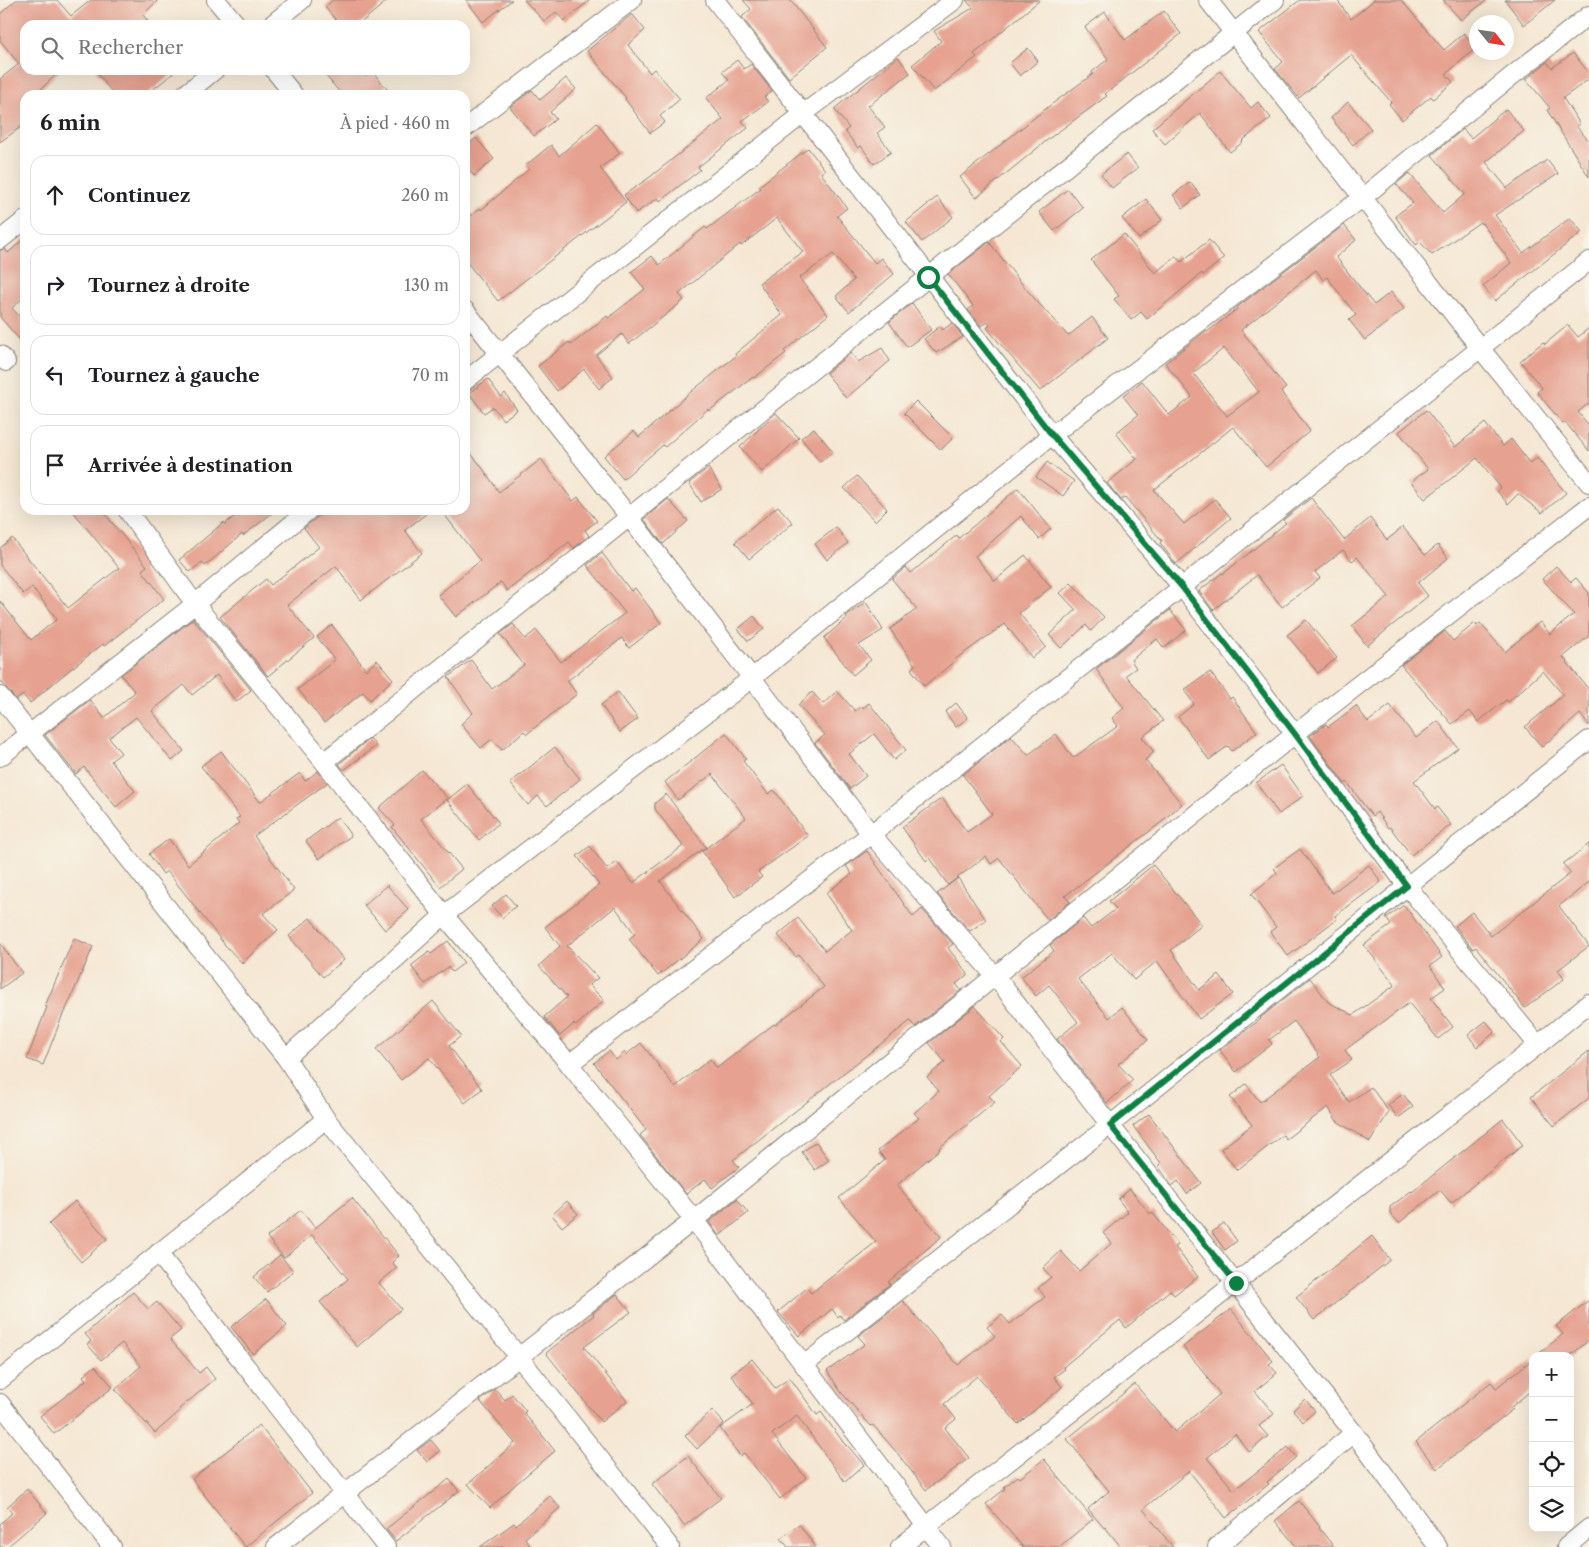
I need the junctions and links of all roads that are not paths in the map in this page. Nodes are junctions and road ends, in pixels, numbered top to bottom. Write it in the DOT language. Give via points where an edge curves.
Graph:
graph roads {
  1 [pos="216,0"];
  2 [pos="302,0"];
  3 [pos="632,0"];
  4 [pos="715,0"];
  5 [pos="955,0"];
  6 [pos="1208,0"];
  7 [pos="1275,0"];
  8 [pos="1589,15"];
  9 [pos="233,20"];
  10 [pos="277,20"];
  11 [pos="1234,32"];
  12 [pos="209,75"];
  13 [pos="278,75"];
  14 [pos="190,90"];
  15 [pos="290,90"];
  16 [pos="803,114"];
  17 [pos="470,124"];
  18 [pos="1362,198"];
  19 [pos="20,224"];
  20 [pos="0,240"];
  21 [pos="1589,261"];
  22 [pos="928,277"];
  23 [pos="470,316"];
  24 [pos="1480,348"];
  25 [pos="499,353"];
  26 [pos="470,377"];
  27 [pos="1052,435"];
  28 [pos="1589,483"];
  29 [pos="1589,506"];
  30 [pos="131,515"];
  31 [pos="303,515"];
  32 [pos="630,518"];
  33 [pos="1182,587"];
  34 [pos="195,604"];
  35 [pos="752,678"];
  36 [pos="0,696"];
  37 [pos="30,732"];
  38 [pos="1295,734"];
  39 [pos="1589,740"];
  40 [pos="0,757"];
  41 [pos="324,762"];
  42 [pos="870,834"];
  43 [pos="1407,886"];
  44 [pos="444,915"];
  45 [pos="995,976"];
  46 [pos="1589,1003"];
  47 [pos="1538,1045"];
  48 [pos="286,1058"];
  49 [pos="569,1064"];
  50 [pos="326,1119"];
  51 [pos="1110,1125"];
  52 [pos="694,1220"];
  53 [pos="158,1252"];
  54 [pos="1236,1283"];
  55 [pos="519,1357"];
  56 [pos="804,1365"];
  57 [pos="0,1380"];
  58 [pos="0,1403"];
  59 [pos="1354,1433"];
  60 [pos="344,1493"];
  61 [pos="926,1526"];
  62 [pos="1589,1528"];
  63 [pos="112,1547"];
  64 [pos="276,1547"];
  65 [pos="386,1547"];
  66 [pos="670,1547"];
  67 [pos="900,1547"];
  68 [pos="942,1547"];
  69 [pos="1217,1547"];
  70 [pos="1438,1547"];
  71 [pos="1566,1547"];
  1 -- 9 [label="street"];
  2 -- 10 [label="street"];
  3 -- 17 [label="street"];
  4 -- 16 [label="street"];
  5 -- 16 [label="street"];
  6 -- 11 [label="street"];
  7 -- 11 [label="street"];
  8 -- 18 [label="street"];
  11 -- 18 [label="street"];
  11 -- 22 [label="street"];
  12 -- 14 [label="street"];
  13 -- 15 [label="street"];
  16 -- 22 [label="street"];
  16 -- 25 [label="street"];
  18 -- 24 [label="street"];
  18 -- 27 [label="street"];
  19 -- 20 [label="street"];
  21 -- 24 [label="street"];
  22 -- 27 [label="street"];
  22 -- 32 [label="street"];
  23 -- 25 [label="street"];
  24 -- 28 [label="street"];
  24 -- 33 [label="street"];
  25 -- 26 [label="street"];
  25 -- 32 [label="street"];
  27 -- 33 [label="street"];
  27 -- 35 [label="street"];
  29 -- 38 [label="street"];
  30 -- 34 [label="street"];
  31 -- 34 [label="street"];
  32 -- 35 [label="street"];
  32 -- 41 [label="street"];
  33 -- 38 [label="street"];
  33 -- 42 [label="street"];
  34 -- 37 [label="street"];
  34 -- 41 [label="street"];
  35 -- 42 [label="street"];
  35 -- 44 [label="street"];
  36 -- 37 [label="street"];
  37 -- 40 [label="street"];
  37 -- 48 [label="street"];
  38 -- 43 [label="street"];
  38 -- 45 [label="street"];
  39 -- 43 [label="street"];
  41 -- 44 [label="street"];
  42 -- 45 [label="street"];
  42 -- 49 [label="street"];
  43 -- 47 [label="street"];
  43 -- 51 [label="street"];
  44 -- 48 [label="street"];
  44 -- 49 [label="street"];
  45 -- 51 [label="street"];
  45 -- 52 [label="street"];
  46 -- 47 [label="street"];
  47 -- 54 [label="street"];
  48 -- 50 [label="street"];
  49 -- 52 [label="street"];
  50 -- 53 [label="street"];
  50 -- 55 [label="street"];
  51 -- 54 [label="street"];
  51 -- 56 [label="street"];
  52 -- 55 [label="street"];
  52 -- 56 [label="street"];
  53 -- 57 [label="street"];
  53 -- 60 [label="street"];
  54 -- 59 [label="street"];
  54 -- 61 [label="street"];
  55 -- 60 [label="street"];
  55 -- 66 [label="street"];
  56 -- 61 [label="street"];
  58 -- 63 [label="street"];
  59 -- 69 [label="street"];
  59 -- 70 [label="street"];
  60 -- 64 [label="street"];
  60 -- 65 [label="street"];
  61 -- 67 [label="street"];
  61 -- 68 [label="street"];
  62 -- 71 [label="street"];
}
